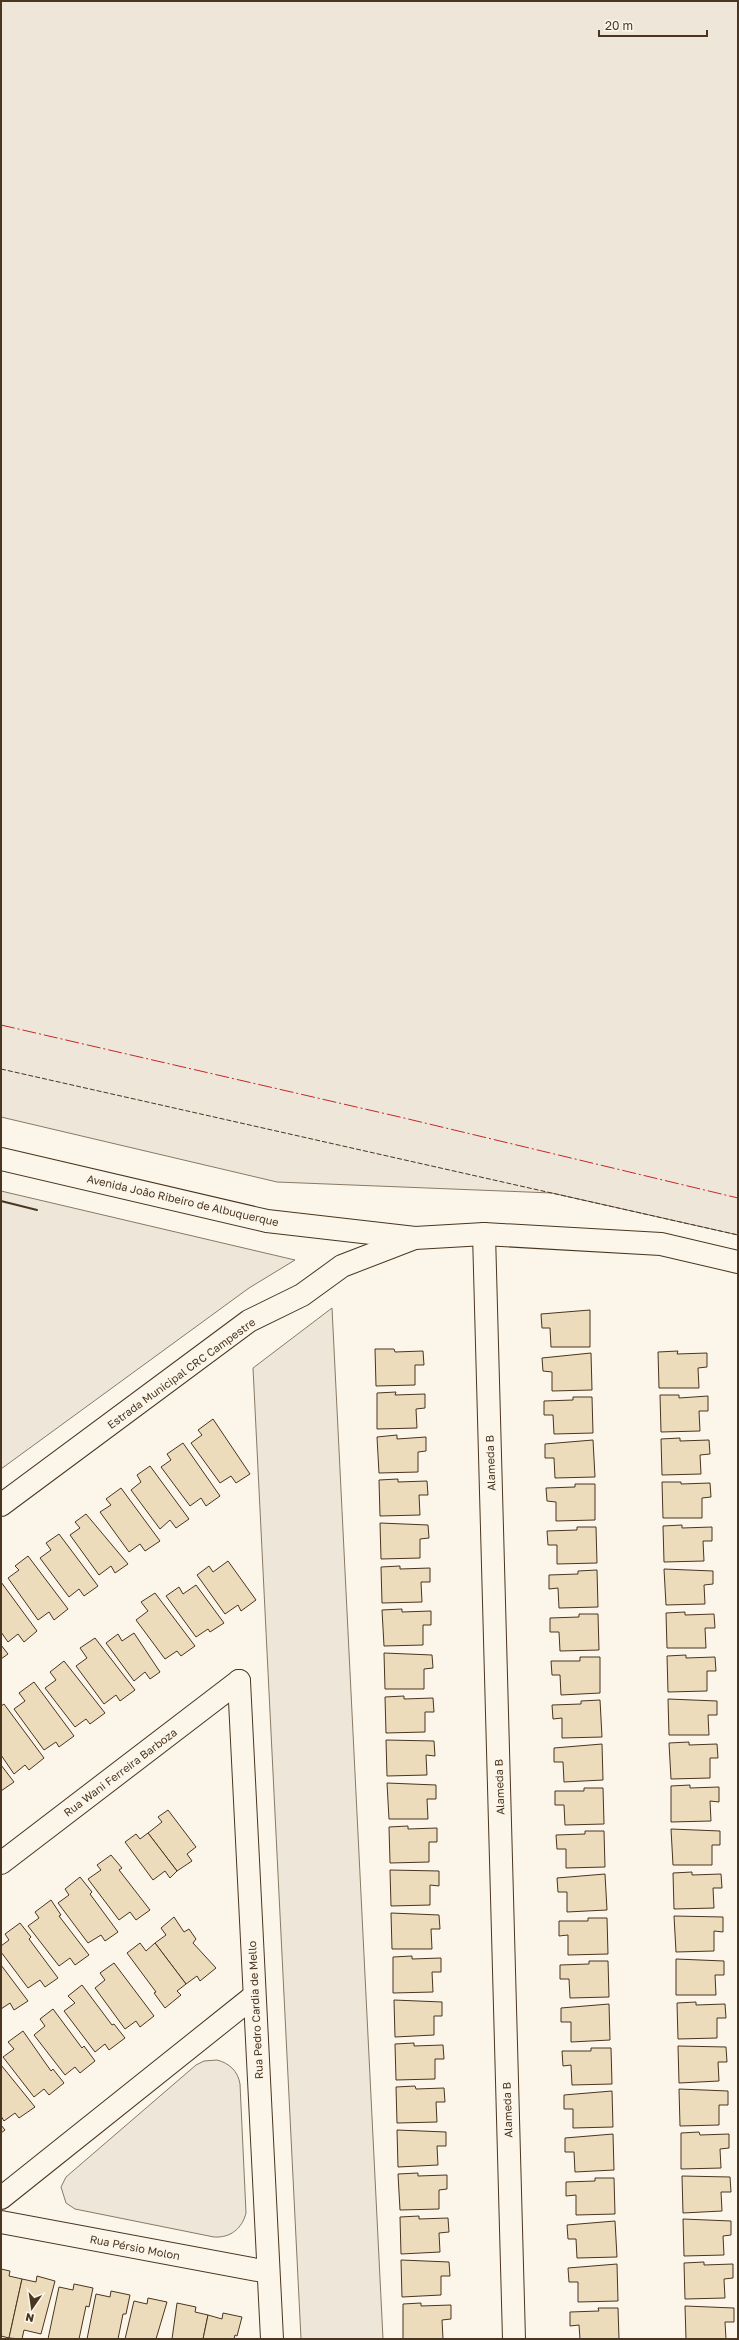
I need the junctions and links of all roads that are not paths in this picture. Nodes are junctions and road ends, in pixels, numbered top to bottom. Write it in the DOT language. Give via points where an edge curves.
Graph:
graph roads {
  1 [pos="1,1159"];
  2 [pos="484,1234"];
  3 [pos="415,1238"];
  4 [pos="738,1262"];
  5 [pos="1,1505"];
  6 [pos="239,1681"];
  7 [pos="1,1863"];
  8 [pos="254,1996"];
  9 [pos="1,2198"];
  10 [pos="1,2222"];
  11 [pos="268,2272"];
  12 [pos="272,2339"];
  13 [pos="514,2339"];
  1 -- 3 [label="street, Avenida João Ribeiro de Albuquerque" via="267,1221"];
  2 -- 3 [label="street"];
  2 -- 4 [label="street" via="661,1244"];
  2 -- 13 [label="street, Alameda B"];
  3 -- 5 [label="street, Estrada Municipal CRC Campestre" via="342,1266 302,1295 249,1321"];
  6 -- 7 [label="street, Rua Wani Ferreira Barboza"];
  6 -- 8 [label="street, Rua Pedro Cardia de Mello"];
  8 -- 9 [label="street"];
  8 -- 11 [label="street, Rua Pedro Cardia de Mello"];
  10 -- 11 [label="street, Rua Pérsio Molon"];
  11 -- 12 [label="street, Rua Pedro Cardia de Mello"];
}
